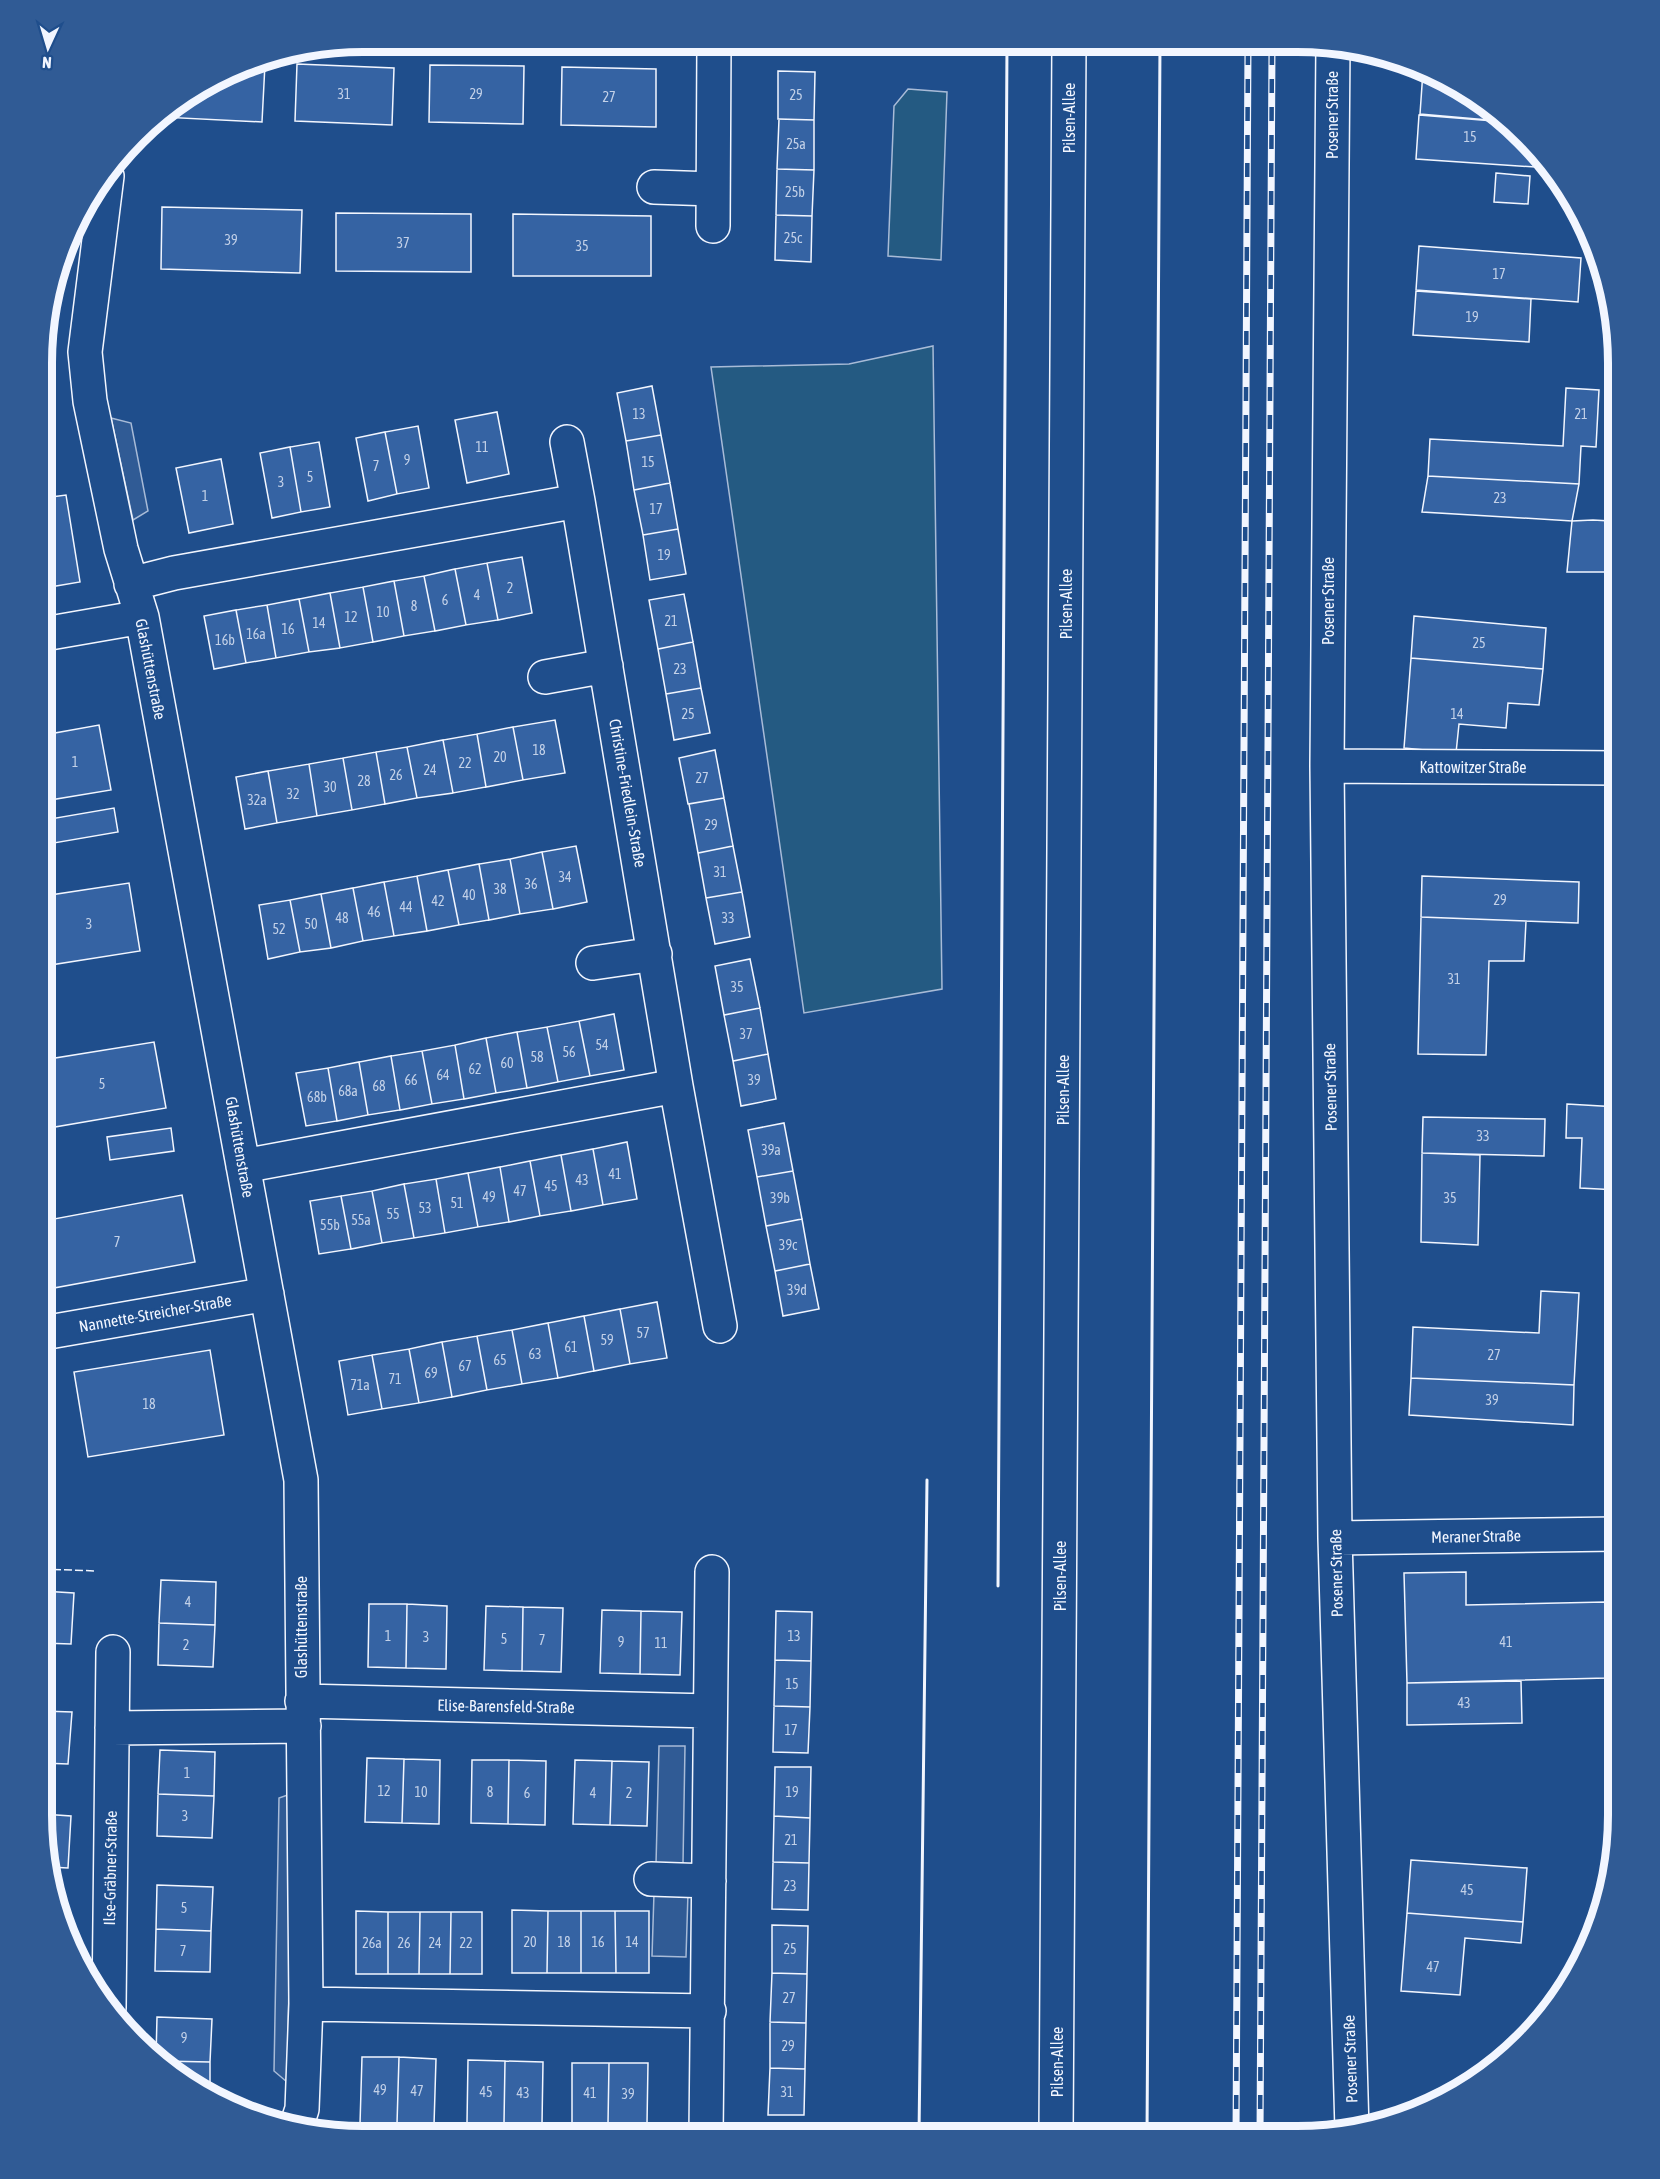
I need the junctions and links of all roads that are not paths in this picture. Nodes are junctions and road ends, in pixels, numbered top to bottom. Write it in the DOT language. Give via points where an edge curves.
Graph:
graph roads {
  1 [pos="714,52"];
  2 [pos="1069,52"];
  3 [pos="1333,55"];
  4 [pos="654,187"];
  5 [pos="713,189"];
  6 [pos="105,191"];
  7 [pos="713,226"];
  8 [pos="567,441"];
  9 [pos="578,501"];
  10 [pos="131,584"];
  11 [pos="142,617"];
  12 [pos="52,633"];
  13 [pos="606,666"];
  14 [pos="545,677"];
  15 [pos="1327,766"];
  16 [pos="1608,768"];
  17 [pos="655,954"];
  18 [pos="593,963"];
  19 [pos="676,1086"];
  20 [pos="243,1166"];
  21 [pos="267,1294"];
  22 [pos="720,1326"];
  23 [pos="52,1331"];
  24 [pos="1608,1534"];
  25 [pos="1335,1538"];
  26 [pos="712,1572"];
  27 [pos="113,1652"];
  28 [pos="710,1711"];
  29 [pos="303,1714"];
  30 [pos="112,1728"];
  31 [pos="651,1880"];
  32 [pos="709,1881"];
  33 [pos="109,1994"];
  34 [pos="306,2004"];
  35 [pos="709,2011"];
  36 [pos="298,2120"];
  37 [pos="1352,2122"];
  38 [pos="706,2127"];
  39 [pos="1056,2127"];
  1 -- 5 [label="street"];
  2 -- 39 [label="street, Pilsen-Allee"];
  3 -- 15 [label="street, Posener Straße"];
  4 -- 5 [label="street"];
  5 -- 7 [label="street"];
  6 -- 10 [label="street, Glashüttenstraße" via="85,352 90,401 120,549"];
  8 -- 9 [label="street, Christine-Friedlein-Straße"];
  9 -- 10 [label="street"];
  9 -- 13 [label="street, Christine-Friedlein-Straße"];
  10 -- 11 [label="street, Glashüttenstraße"];
  11 -- 12 [label="street"];
  11 -- 20 [label="street, Glashüttenstraße"];
  13 -- 14 [label="street"];
  13 -- 17 [label="street, Christine-Friedlein-Straße"];
  15 -- 16 [label="street, Kattowitzer Straße"];
  15 -- 25 [label="street, Posener Straße"];
  17 -- 18 [label="street"];
  17 -- 19 [label="street, Christine-Friedlein-Straße"];
  19 -- 20 [label="street"];
  19 -- 22 [label="street, Christine-Friedlein-Straße"];
  20 -- 21 [label="street, Glashüttenstraße"];
  21 -- 23 [label="street, Nannette-Streicher-Straße"];
  21 -- 29 [label="street, Glashüttenstraße" via="301,1480"];
  24 -- 25 [label="street, Meraner Straße"];
  25 -- 37 [label="street, Posener Straße"];
  26 -- 28 [label="street"];
  27 -- 30 [label="street, Ilse-Gräbner-Straße"];
  28 -- 29 [label="street, Elise-Barensfeld-Straße"];
  28 -- 32 [label="street"];
  29 -- 30 [label="street"];
  29 -- 34 [label="street, Glashüttenstraße"];
  30 -- 33 [label="street, Ilse-Gräbner-Straße"];
  31 -- 32 [label="street"];
  32 -- 35 [label="street"];
  34 -- 35 [label="street"];
  34 -- 36 [label="street, Glashüttenstraße"];
  35 -- 38 [label="street"];
}
